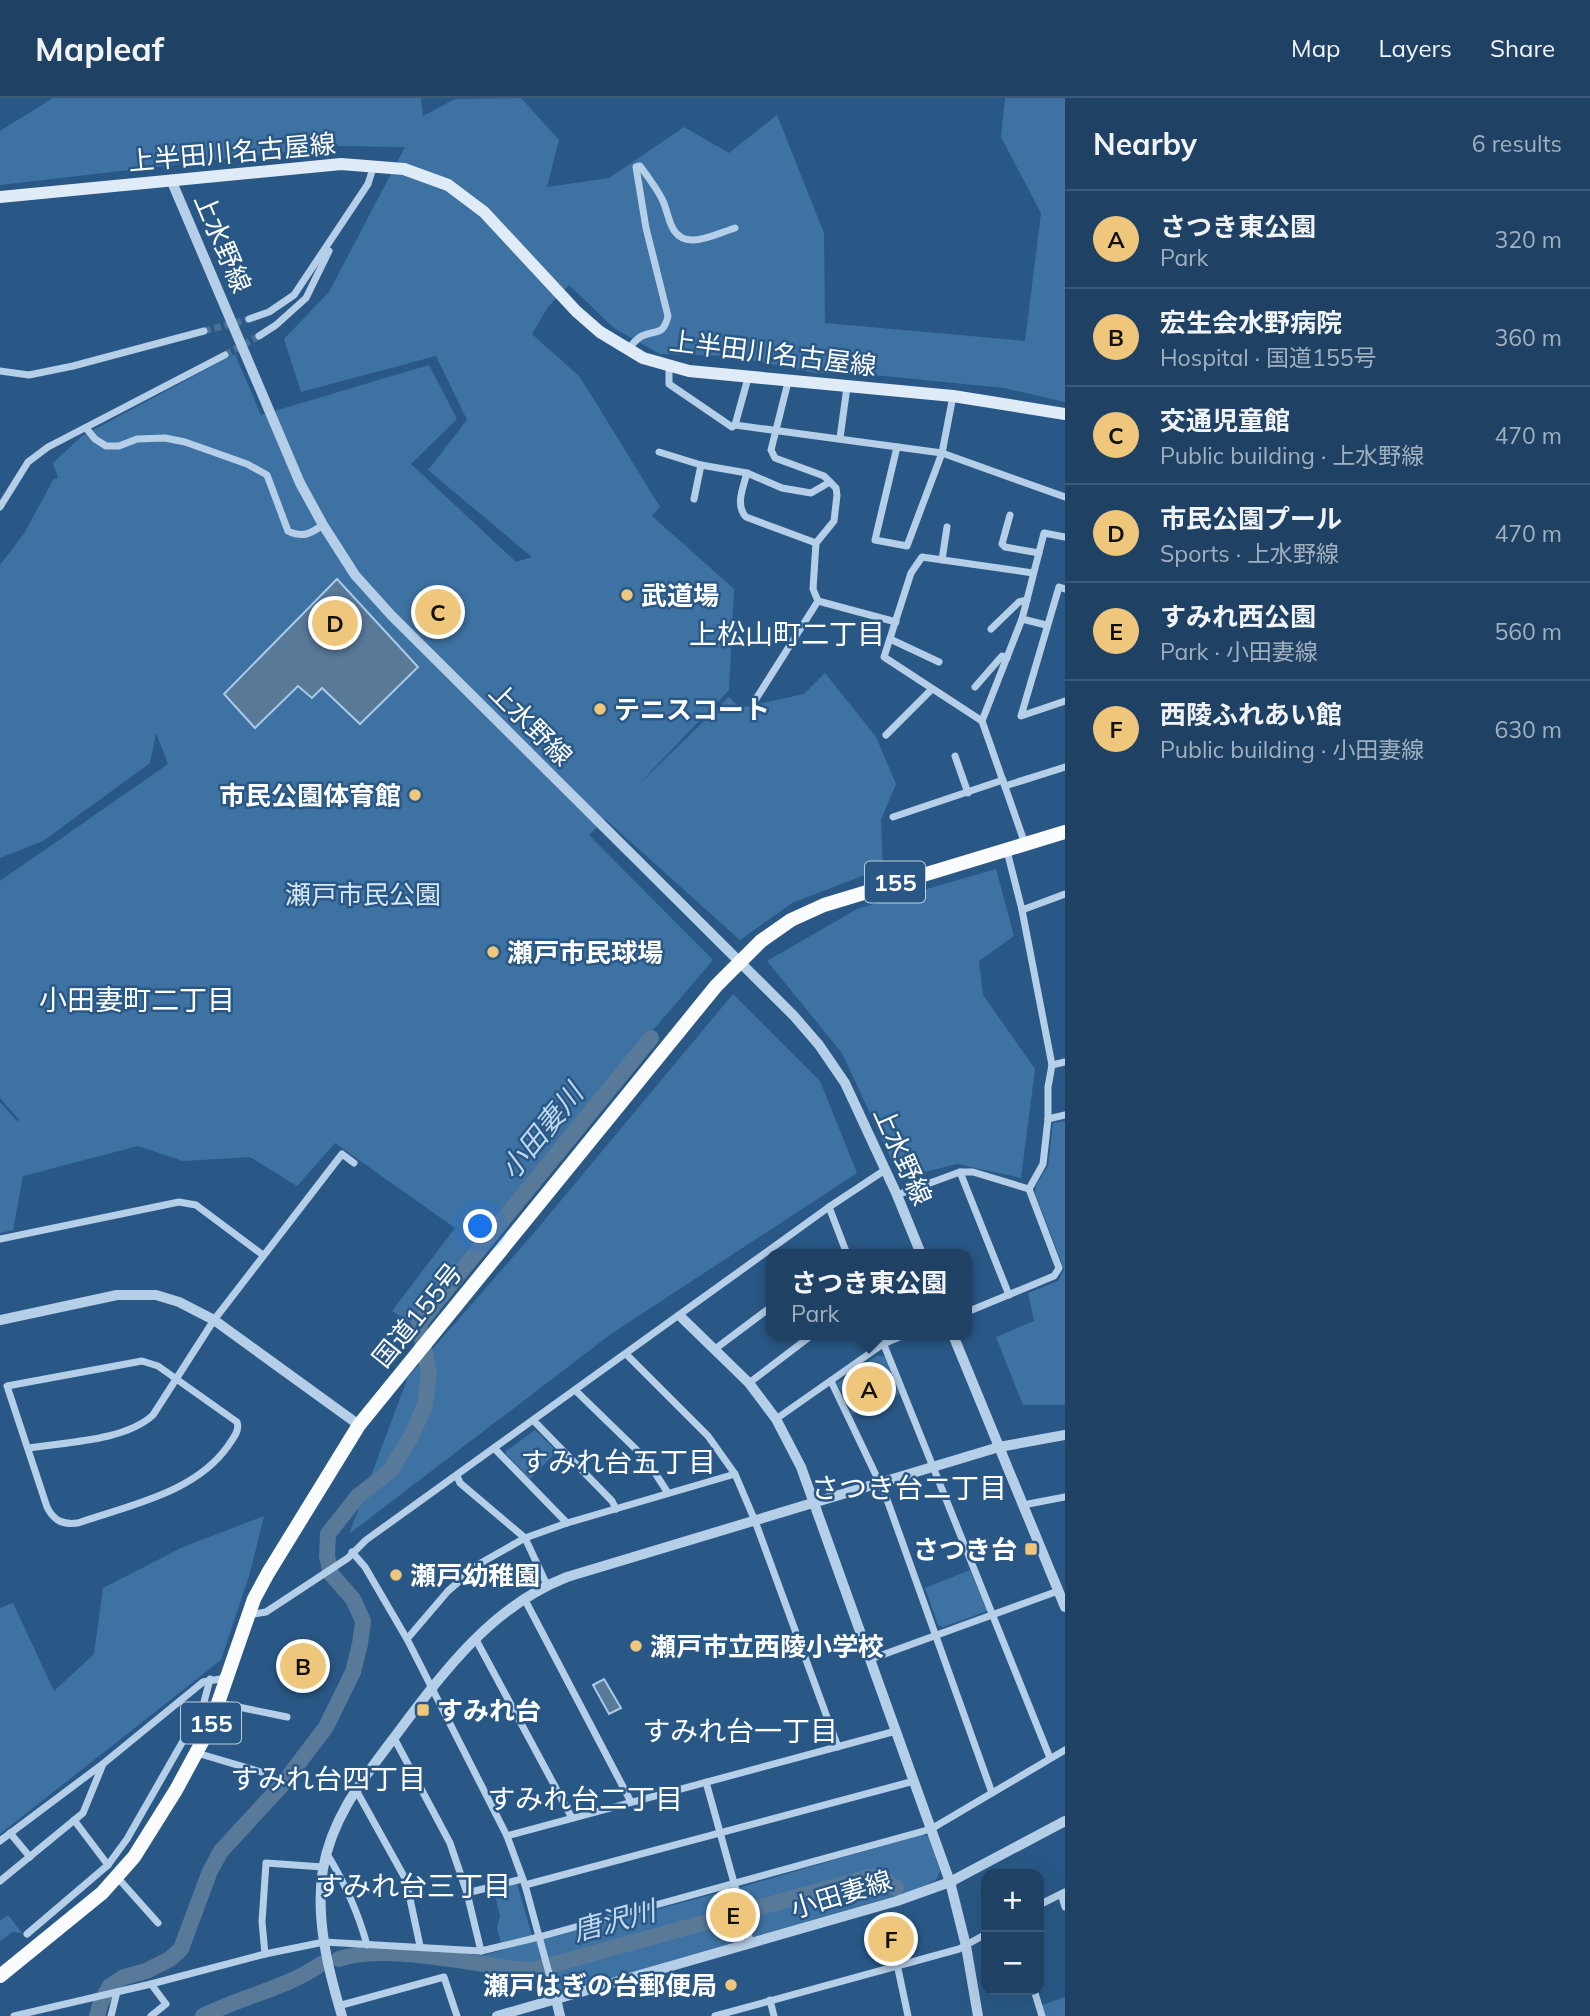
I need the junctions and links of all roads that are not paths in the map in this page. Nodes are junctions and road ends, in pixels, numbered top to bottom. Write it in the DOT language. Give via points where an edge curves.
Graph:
graph roads {
  1 [pos="374,165"];
  2 [pos="172,182"];
  3 [pos="0,197"];
  4 [pos="735,228"];
  5 [pos="340,229"];
  6 [pos="249,319"];
  7 [pos="204,331"];
  8 [pos="259,336"];
  9 [pos="628,348"];
  10 [pos="225,355"];
  11 [pos="669,367"];
  12 [pos="0,371"];
  13 [pos="748,378"];
  14 [pos="788,382"];
  15 [pos="847,387"];
  16 [pos="953,396"];
  17 [pos="1065,414"];
  18 [pos="735,425"];
  19 [pos="86,428"];
  20 [pos="777,431"];
  21 [pos="840,438"];
  22 [pos="897,447"];
  23 [pos="659,452"];
  24 [pos="942,453"];
  25 [pos="701,465"];
  26 [pos="747,473"];
  27 [pos="830,482"];
  28 [pos="1065,497"];
  29 [pos="695,499"];
  30 [pos="0,507"];
  31 [pos="1010,515"];
  32 [pos="323,526"];
  33 [pos="947,527"];
  34 [pos="1065,537"];
  35 [pos="816,543"];
  36 [pos="1039,553"];
  37 [pos="942,560"];
  38 [pos="1034,573"];
  39 [pos="1065,589"];
  40 [pos="1027,600"];
  41 [pos="818,601"];
  42 [pos="1022,619"];
  43 [pos="896,622"];
  44 [pos="1046,625"];
  45 [pos="991,629"];
  46 [pos="890,639"];
  47 [pos="1007,658"];
  48 [pos="939,662"];
  49 [pos="975,687"];
  50 [pos="932,689"];
  51 [pos="1065,701"];
  52 [pos="754,702"];
  53 [pos="982,721"];
  54 [pos="886,735"];
  55 [pos="956,756"];
  56 [pos="1065,767"];
  57 [pos="1004,783"];
  58 [pos="968,793"];
  59 [pos="892,817"];
  60 [pos="1065,832"];
  61 [pos="1026,845"];
  62 [pos="1007,851"];
  63 [pos="1065,894"];
  64 [pos="1023,910"];
  65 [pos="740,964"];
  66 [pos="1065,1062"];
  67 [pos="1052,1065"];
  68 [pos="1065,1115"];
  69 [pos="1048,1119"];
  70 [pos="354,1163"];
  71 [pos="885,1170"];
  72 [pos="960,1172"];
  73 [pos="1029,1189"];
  74 [pos="897,1195"];
  75 [pos="829,1207"];
  76 [pos="0,1239"];
  77 [pos="772,1249"];
  78 [pos="843,1249"];
  79 [pos="919,1249"];
  80 [pos="766,1253"];
  81 [pos="263,1255"];
  82 [pos="1009,1295"];
  83 [pos="972,1310"];
  84 [pos="766,1311"];
  85 [pos="680,1316"];
  86 [pos="0,1320"];
  87 [pos="214,1320"];
  88 [pos="805,1340"];
  89 [pos="882,1340"];
  90 [pos="891,1340"];
  91 [pos="955,1340"];
  92 [pos="883,1343"];
  93 [pos="715,1349"];
  94 [pos="626,1354"];
  95 [pos="177,1378"];
  96 [pos="831,1381"];
  97 [pos="749,1383"];
  98 [pos="576,1391"];
  99 [pos="776,1419"];
  100 [pos="534,1421"];
  101 [pos="359,1426"];
  102 [pos="1065,1435"];
  103 [pos="999,1447"];
  104 [pos="28,1448"];
  105 [pos="495,1449"];
  106 [pos="934,1467"];
  107 [pos="735,1474"];
  108 [pos="457,1476"];
  109 [pos="881,1484"];
  110 [pos="668,1493"];
  111 [pos="1065,1497"];
  112 [pos="815,1503"];
  113 [pos="1023,1505"];
  114 [pos="616,1509"];
  115 [pos="755,1521"];
  116 [pos="567,1523"];
  117 [pos="526,1538"];
  118 [pos="350,1555"];
  119 [pos="547,1585"];
  120 [pos="1058,1591"];
  121 [pos="524,1598"];
  122 [pos="1065,1607"];
  123 [pos="248,1615"];
  124 [pos="994,1615"];
  125 [pos="936,1635"];
  126 [pos="475,1638"];
  127 [pos="407,1639"];
  128 [pos="871,1659"];
  129 [pos="210,1679"];
  130 [pos="226,1683"];
  131 [pos="432,1687"];
  132 [pos="219,1703"];
  133 [pos="287,1717"];
  134 [pos="896,1731"];
  135 [pos="394,1738"];
  136 [pos="838,1747"];
  137 [pos="1065,1750"];
  138 [pos="197,1753"];
  139 [pos="1051,1758"];
  140 [pos="104,1763"];
  141 [pos="261,1772"];
  142 [pos="914,1781"];
  143 [pos="706,1782"];
  144 [pos="355,1789"];
  145 [pos="992,1793"];
  146 [pos="631,1802"];
  147 [pos="572,1818"];
  148 [pos="75,1820"];
  149 [pos="1065,1821"];
  150 [pos="931,1829"];
  151 [pos="10,1833"];
  152 [pos="721,1833"];
  153 [pos="507,1836"];
  154 [pos="0,1841"];
  155 [pos="326,1853"];
  156 [pos="30,1857"];
  157 [pos="323,1867"];
  158 [pos="113,1871"];
  159 [pos="0,1881"];
  160 [pos="524,1882"];
  161 [pos="950,1882"];
  162 [pos="735,1884"];
  163 [pos="467,1893"];
  164 [pos="1063,1893"];
  165 [pos="1044,1902"];
  166 [pos="1065,1907"];
  167 [pos="158,1923"];
  168 [pos="27,1934"];
  169 [pos="539,1937"];
  170 [pos="981,1937"];
  171 [pos="324,1942"];
  172 [pos="751,1944"];
  173 [pos="367,1945"];
  174 [pos="420,1946"];
  175 [pos="966,1946"];
  176 [pos="481,1951"];
  177 [pos="265,1954"];
  178 [pos="897,1964"];
  179 [pos="0,1976"];
  180 [pos="152,1984"];
  181 [pos="115,1992"];
  182 [pos="1036,1995"];
  183 [pos="556,1999"];
  184 [pos="770,2000"];
  185 [pos="340,2011"];
  186 [pos="13,2016"];
  187 [pos="111,2016"];
  188 [pos="151,2016"];
  189 [pos="457,2016"];
  190 [pos="497,2016"];
  191 [pos="560,2016"];
  192 [pos="715,2016"];
  193 [pos="774,2016"];
  194 [pos="908,2016"];
  195 [pos="978,2016"];
  196 [pos="1042,2016"];
  1 -- 2 [label="main road, 上半田川名古屋線" via="341,164"];
  1 -- 5 [label="street" via="368,184"];
  1 -- 9 [label="main road, 上半田川名古屋線" via="404,169 448,186 484,212 576,312"];
  2 -- 3 [label="main road, 上半田川名古屋線"];
  2 -- 32 [label="street, 上水野線" via="300,483"];
  4 -- 9 [label="street" via="693,241 679,236 671,227 664,202 640,166 636,167 668,316 660,332 639,337"];
  5 -- 6 [label="street" via="294,295"];
  5 -- 8 [label="street" via="306,298"];
  7 -- 12 [label="street" via="40,372"];
  9 -- 11 [label="main road, 上半田川名古屋線"];
  10 -- 19 [label="street"];
  11 -- 13 [label="main road, 上半田川名古屋線"];
  11 -- 18 [label="street" via="669,384"];
  13 -- 14 [label="main road, 上半田川名古屋線"];
  13 -- 18 [label="street"];
  14 -- 15 [label="main road, 上半田川名古屋線"];
  14 -- 20 [label="street"];
  15 -- 16 [label="main road, 上半田川名古屋線"];
  15 -- 21 [label="street"];
  16 -- 17 [label="main road, 上半田川名古屋線"];
  16 -- 24 [label="street"];
  18 -- 20 [label="street"];
  19 -- 30 [label="street" via="28,462"];
  19 -- 32 [label="street" via="106,446 165,438 247,464 267,475 288,531 309,535"];
  20 -- 21 [label="street"];
  20 -- 27 [label="street" via="771,450 775,458"];
  21 -- 22 [label="street"];
  22 -- 24 [label="street"];
  22 -- 24 [label="street" via="875,540 907,546"];
  23 -- 25 [label="street"];
  24 -- 28 [label="street"];
  25 -- 26 [label="street"];
  25 -- 29 [label="street"];
  26 -- 27 [label="street" via="782,488 811,493"];
  26 -- 35 [label="street" via="740,511"];
  27 -- 35 [label="street" via="837,495 836,513"];
  31 -- 36 [label="street" via="1002,544"];
  32 -- 65 [label="street, 上水野線" via="355,575 391,615"];
  33 -- 37 [label="street"];
  34 -- 36 [label="street" via="1044,533"];
  35 -- 41 [label="street" via="813,589"];
  36 -- 38 [label="street"];
  37 -- 38 [label="street"];
  37 -- 43 [label="street" via="922,557 911,573"];
  38 -- 40 [label="street"];
  39 -- 44 [label="street" via="1059,587"];
  40 -- 42 [label="street"];
  40 -- 45 [label="street"];
  41 -- 43 [label="street"];
  41 -- 52 [label="street"];
  42 -- 44 [label="street"];
  42 -- 47 [label="street"];
  43 -- 46 [label="street"];
  44 -- 51 [label="street" via="1021,716"];
  46 -- 48 [label="street"];
  46 -- 50 [label="street" via="884,657"];
  47 -- 49 [label="street" via="1002,656"];
  47 -- 53 [label="street"];
  50 -- 53 [label="street"];
  50 -- 54 [label="street"];
  53 -- 57 [label="street"];
  55 -- 58 [label="street"];
  56 -- 57 [label="street"];
  57 -- 58 [label="street"];
  57 -- 61 [label="street"];
  58 -- 59 [label="street"];
  60 -- 61 [label="highway, 国道155号 / 155"];
  61 -- 62 [label="highway, 国道155号 / 155"];
  62 -- 64 [label="street"];
  62 -- 65 [label="highway, 国道155号 / 155" via="824,905 791,919"];
  63 -- 64 [label="street"];
  64 -- 67 [label="street"];
  65 -- 71 [label="street, 上水野線" via="819,1045 845,1083"];
  65 -- 101 [label="highway, 国道155号 / 155" via="716,986"];
  66 -- 67 [label="street"];
  67 -- 69 [label="street"];
  68 -- 69 [label="street"];
  69 -- 73 [label="street" via="1043,1164"];
  70 -- 81 [label="street" via="342,1154"];
  71 -- 74 [label="street, 上水野線"];
  71 -- 75 [label="street"];
  72 -- 73 [label="street"];
  72 -- 74 [label="street"];
  72 -- 82 [label="street"];
  73 -- 82 [label="street" via="1059,1268 1054,1276"];
  74 -- 79 [label="street, 上水野線"];
  75 -- 77 [label="street"];
  75 -- 78 [label="street"];
  76 -- 81 [label="street" via="179,1202 196,1205"];
  80 -- 85 [label="street"];
  81 -- 87 [label="street"];
  82 -- 83 [label="street"];
  84 -- 93 [label="street"];
  85 -- 93 [label="street"];
  85 -- 94 [label="street"];
  86 -- 87 [label="street" via="141,1293 179,1302"];
  87 -- 95 [label="street"];
  87 -- 101 [label="street"];
  88 -- 97 [label="street"];
  89 -- 92 [label="street"];
  90 -- 92 [label="street"];
  91 -- 103 [label="street"];
  92 -- 96 [label="street"];
  92 -- 106 [label="street"];
  93 -- 97 [label="street"];
  94 -- 98 [label="street"];
  94 -- 107 [label="street" via="708,1436"];
  95 -- 104 [label="street" via="153,1415 132,1430"];
  95 -- 104 [label="street" via="142,1361 6,1387"];
  95 -- 104 [label="street" via="239,1427 216,1460 172,1490 78,1523 62,1523 47,1507"];
  96 -- 99 [label="street"];
  96 -- 109 [label="street"];
  97 -- 99 [label="street"];
  98 -- 100 [label="street"];
  98 -- 110 [label="street" via="646,1459"];
  99 -- 112 [label="street"];
  100 -- 105 [label="street"];
  100 -- 114 [label="street"];
  101 -- 123 [label="highway, 国道155号 / 155" via="284,1544"];
  102 -- 103 [label="street"];
  103 -- 106 [label="street"];
  103 -- 113 [label="street"];
  105 -- 108 [label="street"];
  105 -- 116 [label="street"];
  106 -- 109 [label="street"];
  106 -- 124 [label="street"];
  107 -- 110 [label="street"];
  107 -- 115 [label="street"];
  108 -- 117 [label="street"];
  108 -- 118 [label="street"];
  109 -- 112 [label="street"];
  109 -- 125 [label="street"];
  110 -- 114 [label="street"];
  111 -- 113 [label="street"];
  112 -- 115 [label="street"];
  112 -- 128 [label="street"];
  113 -- 120 [label="street"];
  114 -- 116 [label="street"];
  115 -- 119 [label="street"];
  115 -- 136 [label="street"];
  116 -- 117 [label="street"];
  117 -- 119 [label="street"];
  117 -- 127 [label="street" via="479,1564 448,1591"];
  118 -- 123 [label="street" via="266,1612"];
  118 -- 127 [label="street" via="365,1567"];
  119 -- 121 [label="street"];
  120 -- 122 [label="street"];
  120 -- 124 [label="street"];
  121 -- 126 [label="street"];
  121 -- 146 [label="street"];
  123 -- 130 [label="highway, 国道155号 / 155"];
  124 -- 125 [label="street"];
  124 -- 139 [label="street"];
  125 -- 128 [label="street"];
  125 -- 145 [label="street"];
  126 -- 131 [label="street"];
  126 -- 147 [label="street"];
  127 -- 131 [label="street"];
  128 -- 134 [label="street"];
  129 -- 130 [label="street"];
  129 -- 140 [label="street"];
  129 -- 158 [label="street" via="203,1706"];
  130 -- 132 [label="highway, 国道155号 / 155"];
  131 -- 135 [label="street"];
  131 -- 153 [label="street"];
  132 -- 133 [label="street"];
  132 -- 138 [label="highway, 国道155号 / 155"];
  134 -- 136 [label="street"];
  134 -- 142 [label="street"];
  135 -- 144 [label="street"];
  135 -- 163 [label="street" via="450,1843"];
  136 -- 143 [label="street"];
  137 -- 139 [label="street"];
  138 -- 141 [label="street"];
  138 -- 158 [label="highway, 国道155号 / 155" via="134,1857"];
  139 -- 145 [label="street"];
  140 -- 148 [label="street" via="89,1803"];
  140 -- 151 [label="street"];
  142 -- 150 [label="street"];
  142 -- 152 [label="street"];
  143 -- 146 [label="street"];
  143 -- 152 [label="street"];
  144 -- 155 [label="street"];
  144 -- 174 [label="street" via="405,1880"];
  145 -- 150 [label="street"];
  146 -- 147 [label="street"];
  147 -- 153 [label="street"];
  148 -- 156 [label="street"];
  148 -- 158 [label="street"];
  149 -- 161 [label="street, 小田妻線"];
  150 -- 161 [label="street"];
  150 -- 162 [label="street"];
  151 -- 154 [label="street"];
  151 -- 156 [label="street"];
  152 -- 160 [label="street"];
  152 -- 162 [label="street"];
  153 -- 160 [label="street"];
  155 -- 157 [label="street"];
  155 -- 173 [label="street" via="357,1911"];
  156 -- 159 [label="street"];
  157 -- 171 [label="street" via="320,1906"];
  157 -- 177 [label="street" via="267,1863 262,1922"];
  158 -- 167 [label="street"];
  158 -- 168 [label="street"];
  158 -- 179 [label="highway, 国道155号 / 155" via="88,1905"];
  160 -- 163 [label="street"];
  160 -- 169 [label="street"];
  161 -- 172 [label="street, 小田妻線"];
  161 -- 175 [label="street"];
  162 -- 169 [label="street"];
  162 -- 172 [label="street"];
  163 -- 176 [label="street"];
  164 -- 165 [label="street"];
  164 -- 166 [label="street"];
  169 -- 176 [label="street"];
  169 -- 183 [label="street"];
  170 -- 175 [label="street"];
  171 -- 173 [label="street"];
  171 -- 177 [label="street"];
  171 -- 185 [label="street"];
  172 -- 183 [label="street, 小田妻線"];
  173 -- 174 [label="street"];
  174 -- 176 [label="street"];
  175 -- 178 [label="street"];
  175 -- 195 [label="street"];
  177 -- 180 [label="street"];
  178 -- 184 [label="street"];
  178 -- 194 [label="street"];
  180 -- 181 [label="street"];
  180 -- 188 [label="street" via="166,2004"];
  181 -- 186 [label="street"];
  181 -- 187 [label="street"];
  182 -- 196 [label="street"];
  183 -- 190 [label="street, 小田妻線"];
  183 -- 191 [label="street"];
  184 -- 192 [label="street"];
  184 -- 193 [label="street"];
  185 -- 189 [label="street" via="444,1977"];
}
